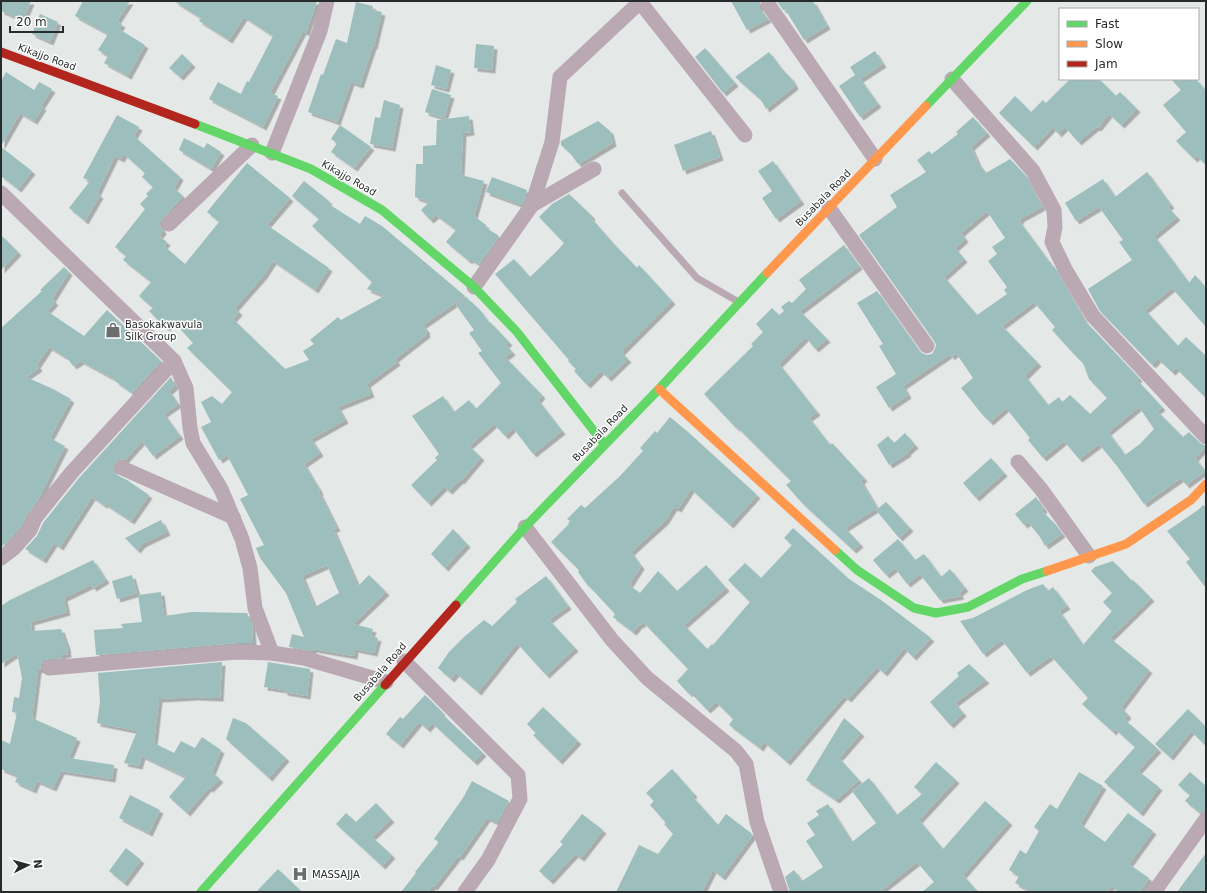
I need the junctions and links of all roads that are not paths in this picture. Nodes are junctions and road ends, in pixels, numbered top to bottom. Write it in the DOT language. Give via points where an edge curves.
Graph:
graph roads {
  1 [pos="327,1"];
  2 [pos="1027,1"];
  3 [pos="768,4"];
  4 [pos="1,52"];
  5 [pos="952,79"];
  6 [pos="745,135"];
  7 [pos="252,145"];
  8 [pos="272,153"];
  9 [pos="875,159"];
  10 [pos="594,169"];
  11 [pos="1,193"];
  12 [pos="622,193"];
  13 [pos="532,205"];
  14 [pos="829,208"];
  15 [pos="169,224"];
  16 [pos="474,287"];
  17 [pos="739,302"];
  18 [pos="927,346"];
  19 [pos="174,361"];
  20 [pos="659,389"];
  21 [pos="1206,437"];
  22 [pos="604,444"];
  23 [pos="1018,462"];
  24 [pos="122,468"];
  25 [pos="1206,484"];
  26 [pos="233,517"];
  27 [pos="525,527"];
  28 [pos="1089,556"];
  29 [pos="1,558"];
  30 [pos="272,653"];
  31 [pos="404,661"];
  32 [pos="49,668"];
  33 [pos="386,682"];
  34 [pos="1206,819"];
  35 [pos="201,892"];
  36 [pos="465,892"];
  37 [pos="781,892"];
  38 [pos="1154,892"];
  1 -- 8 [label="street" via="320,31"];
  2 -- 5 [label="street, Busabala Road"];
  3 -- 9 [label="street"];
  4 -- 7 [label="street, Kikajjo Road"];
  5 -- 9 [label="street, Busabala Road"];
  5 -- 21 [label="street" via="1033,171 1054,210 1055,227 1052,242 1093,316"];
  6 -- 13 [label="street" via="640,2 560,77 552,142"];
  7 -- 8 [label="street, Kikajjo Road"];
  7 -- 15 [label="street"];
  8 -- 16 [label="street, Kikajjo Road" via="312,169 382,210"];
  9 -- 14 [label="street, Busabala Road"];
  10 -- 13 [label="street"];
  11 -- 19 [label="street"];
  12 -- 17 [label="lane" via="697,278"];
  13 -- 16 [label="street"];
  14 -- 17 [label="street, Busabala Road"];
  14 -- 18 [label="street"];
  16 -- 22 [label="street, Kikajjo Road" via="517,332"];
  17 -- 20 [label="street, Busabala Road"];
  19 -- 26 [label="street" via="186,388 193,443"];
  19 -- 29 [label="street" via="72,472 35,518 30,530"];
  20 -- 22 [label="street, Busabala Road"];
  20 -- 28 [label="street" via="857,570 914,608 936,613 968,607 1022,579"];
  22 -- 27 [label="street, Busabala Road"];
  23 -- 28 [label="street" via="1041,489"];
  24 -- 26 [label="street"];
  25 -- 28 [label="street" via="1191,500 1126,544"];
  26 -- 30 [label="street" via="250,568 255,608"];
  27 -- 31 [label="street, Busabala Road"];
  27 -- 37 [label="street" via="617,646 647,678 736,751 746,764 757,822"];
  30 -- 32 [label="street" via="237,652"];
  30 -- 33 [label="street" via="304,658"];
  31 -- 33 [label="street, Busabala Road"];
  31 -- 36 [label="street" via="518,775 520,799 488,860"];
  33 -- 35 [label="street, Busabala Road"];
  34 -- 38 [label="street"];
}
